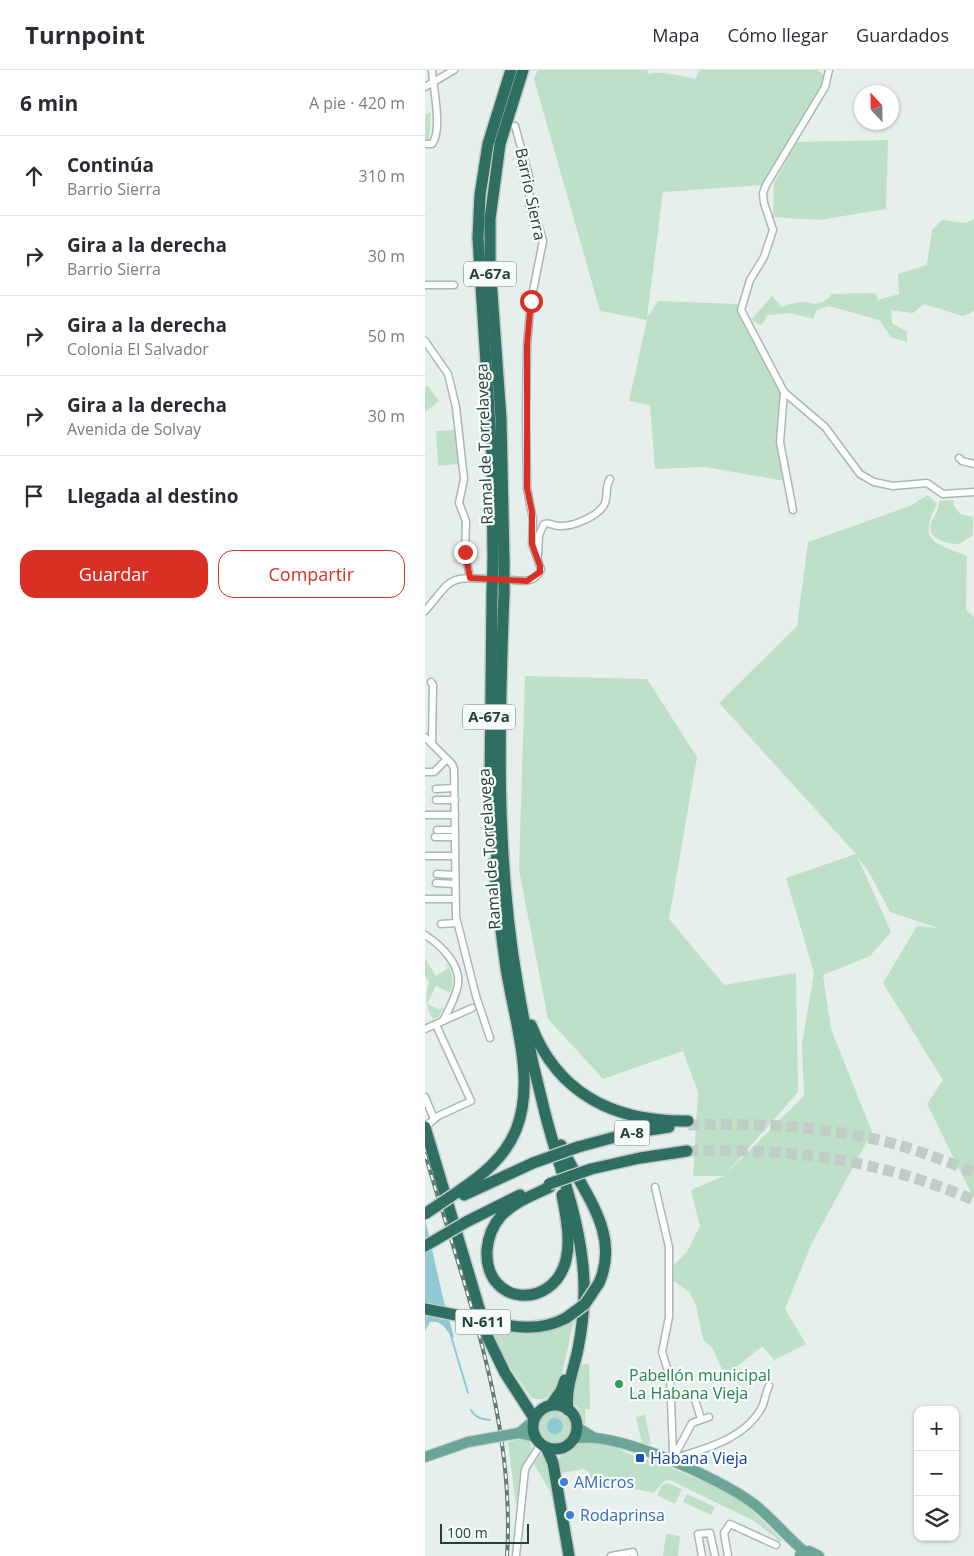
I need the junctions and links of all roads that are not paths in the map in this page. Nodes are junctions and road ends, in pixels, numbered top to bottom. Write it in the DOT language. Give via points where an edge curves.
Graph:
graph roads {
  1 [pos="432,70"];
  2 [pos="454,70"];
  3 [pos="511,70"];
  4 [pos="523,70"];
  5 [pos="829,73"];
  6 [pos="433,83"];
  7 [pos="425,87"];
  8 [pos="515,126"];
  9 [pos="425,144"];
  10 [pos="454,285"];
  11 [pos="425,286"];
  12 [pos="425,341"];
  13 [pos="784,392"];
  14 [pos="959,458"];
  15 [pos="974,464"];
  16 [pos="611,479"];
  17 [pos="974,492"];
  18 [pos="793,510"];
  19 [pos="538,560"];
  20 [pos="499,561"];
  21 [pos="470,578"];
  22 [pos="498,593"];
  23 [pos="425,611"];
  24 [pos="431,682"];
  25 [pos="425,737"];
  26 [pos="432,743"];
  27 [pos="447,760"];
  28 [pos="425,772"];
  29 [pos="500,786"];
  30 [pos="454,788"];
  31 [pos="436,789"];
  32 [pos="436,800"];
  33 [pos="455,800"];
  34 [pos="425,815"];
  35 [pos="455,815"];
  36 [pos="437,830"];
  37 [pos="455,830"];
  38 [pos="435,837"];
  39 [pos="455,838"];
  40 [pos="493,840"];
  41 [pos="425,856"];
  42 [pos="455,856"];
  43 [pos="437,874"];
  44 [pos="455,875"];
  45 [pos="436,883"];
  46 [pos="455,884"];
  47 [pos="425,899"];
  48 [pos="455,899"];
  49 [pos="457,922"];
  50 [pos="441,924"];
  51 [pos="425,935"];
  52 [pos="472,1008"];
  53 [pos="443,1021"];
  54 [pos="436,1024"];
  55 [pos="425,1029"];
  56 [pos="491,1038"];
  57 [pos="542,1095"];
  58 [pos="425,1097"];
  59 [pos="428,1124"];
  60 [pos="687,1151"];
  61 [pos="553,1185"];
  62 [pos="655,1187"];
  63 [pos="457,1195"];
  64 [pos="425,1216"];
  65 [pos="425,1246"];
  66 [pos="425,1308"];
  67 [pos="769,1386"];
  68 [pos="522,1396"];
  69 [pos="695,1400"];
  70 [pos="549,1406"];
  71 [pos="569,1410"];
  72 [pos="709,1417"];
  73 [pos="701,1419"];
  74 [pos="534,1420"];
  75 [pos="577,1427"];
  76 [pos="516,1433"];
  77 [pos="593,1437"];
  78 [pos="573,1439"];
  79 [pos="541,1443"];
  80 [pos="560,1448"];
  81 [pos="677,1454"];
  82 [pos="425,1457"];
  83 [pos="663,1457"];
  84 [pos="553,1463"];
  85 [pos="687,1469"];
  86 [pos="776,1545"];
  87 [pos="633,1554"];
  88 [pos="800,1555"];
  89 [pos="516,1556"];
  90 [pos="569,1556"];
  91 [pos="611,1556"];
  92 [pos="702,1556"];
  93 [pos="715,1556"];
  94 [pos="728,1556"];
  95 [pos="819,1556"];
  1 -- 6 [label="street"];
  2 -- 6 [label="street"];
  3 -- 20 [label="highway, Ramal de Torrelavega / A-67a" via="488,144 478,238"];
  4 -- 20 [label="highway, Ramal de Torrelavega / A-67a" via="500,144 490,218 503,472"];
  5 -- 13 [label="street" via="766,185 763,193 773,230 741,304 743,316"];
  6 -- 7 [label="street"];
  6 -- 9 [label="street" via="436,110 434,141"];
  8 -- 19 [label="street, Barrio Sierra" via="530,180 532,214 543,241 531,301 527,345 527,488 532,512 532,544"];
  10 -- 11 [label="street"];
  12 -- 21 [label="street" via="448,374 456,407 464,479 459,503 466,521 465,552"];
  13 -- 17 [label="street" via="825,427 860,474 874,482 893,486 927,483 943,494"];
  13 -- 18 [label="street" via="780,442"];
  14 -- 15 [label="street"];
  16 -- 19 [label="street" via="606,488 604,506 598,512 573,524 544,524 539,535"];
  19 -- 21 [label="street" via="541,569 537,576 527,581"];
  20 -- 22 [label="highway, Ramal de Torrelavega / A-67a, bridge"];
  21 -- 23 [label="street" via="455,580 442,587"];
  22 -- 29 [label="highway, Ramal de Torrelavega / A-67a"];
  22 -- 40 [label="highway, Ramal de Torrelavega / A-67a" via="489,727"];
  24 -- 26 [label="street"];
  25 -- 26 [label="street"];
  26 -- 27 [label="street"];
  27 -- 28 [label="street" via="434,772"];
  27 -- 30 [label="street" via="453,766"];
  29 -- 57 [label="highway, Ramal de Torrelavega / A-67a" via="508,914 517,984"];
  29 -- 63 [label="highway, A-8, bridge" via="518,968 527,1011 541,1048 566,1079 596,1101 645,1120 688,1123 638,1131 578,1147"];
  30 -- 31 [label="street"];
  30 -- 33 [label="street"];
  32 -- 33 [label="street"];
  33 -- 35 [label="street"];
  34 -- 35 [label="street"];
  35 -- 37 [label="street"];
  36 -- 37 [label="street"];
  37 -- 39 [label="street"];
  38 -- 39 [label="street"];
  39 -- 42 [label="street"];
  40 -- 61 [label="highway, Ramal de Torrelavega / A-67a" via="510,970"];
  40 -- 63 [label="highway" via="506,967 523,1068 522,1104 516,1130 503,1153"];
  41 -- 42 [label="street"];
  42 -- 44 [label="street"];
  43 -- 44 [label="street"];
  44 -- 46 [label="street"];
  45 -- 46 [label="street"];
  46 -- 48 [label="street"];
  47 -- 48 [label="street"];
  48 -- 49 [label="street"];
  49 -- 50 [label="street"];
  49 -- 56 [label="street" via="476,996"];
  51 -- 53 [label="street" via="440,944 455,966 458,987"];
  52 -- 53 [label="street"];
  53 -- 54 [label="street"];
  54 -- 55 [label="street"];
  54 -- 59 [label="street" via="471,1101"];
  57 -- 66 [label="highway, bridge" via="567,1161 601,1221 606,1246 605,1265 599,1283 585,1304 566,1318 535,1328"];
  57 -- 71 [label="highway" via="575,1216 583,1259 583,1319 567,1394"];
  58 -- 59 [label="street"];
  59 -- 68 [label="highway, N-611" via="449,1211 492,1347"];
  60 -- 61 [label="highway, A-8, bridge" via="591,1169"];
  61 -- 61 [label="highway" via="568,1242 561,1273 540,1293 527,1296 513,1294 497,1284 490,1272 487,1248 491,1232 510,1208"];
  61 -- 65 [label="highway, A-8, bridge" via="510,1199"];
  61 -- 70 [label="highway" via="576,1243 579,1302 569,1364 561,1391"];
  62 -- 81 [label="street" via="669,1247 669,1317 662,1352 671,1377"];
  63 -- 64 [label="highway, bridge"];
  67 -- 81 [label="street" via="758,1411 735,1434 716,1446"];
  68 -- 70 [label="highway" via="532,1403"];
  68 -- 74 [label="highway, N-611"];
  69 -- 73 [label="street"];
  70 -- 71 [label="highway"];
  70 -- 74 [label="highway"];
  71 -- 75 [label="highway"];
  72 -- 73 [label="street"];
  73 -- 81 [label="street" via="692,1423"];
  74 -- 76 [label="main road"];
  74 -- 79 [label="highway, N-611"];
  75 -- 77 [label="main road"];
  75 -- 78 [label="highway"];
  76 -- 79 [label="main road"];
  76 -- 82 [label="main road, bridge" via="468,1442"];
  77 -- 78 [label="main road"];
  77 -- 83 [label="main road"];
  78 -- 80 [label="highway"];
  79 -- 80 [label="highway"];
  79 -- 84 [label="highway, N-611"];
  79 -- 89 [label="street" via="524,1474"];
  80 -- 84 [label="highway"];
  81 -- 83 [label="street"];
  81 -- 85 [label="street"];
  83 -- 85 [label="main road"];
  84 -- 90 [label="highway, N-611"];
  85 -- 88 [label="main road" via="740,1494 762,1511"];
  86 -- 94 [label="street" via="732,1524 727,1525 724,1532"];
  87 -- 91 [label="street"];
  88 -- 95 [label="main road" via="813,1552"];
  92 -- 93 [label="street" via="698,1534 710,1533"];
}
